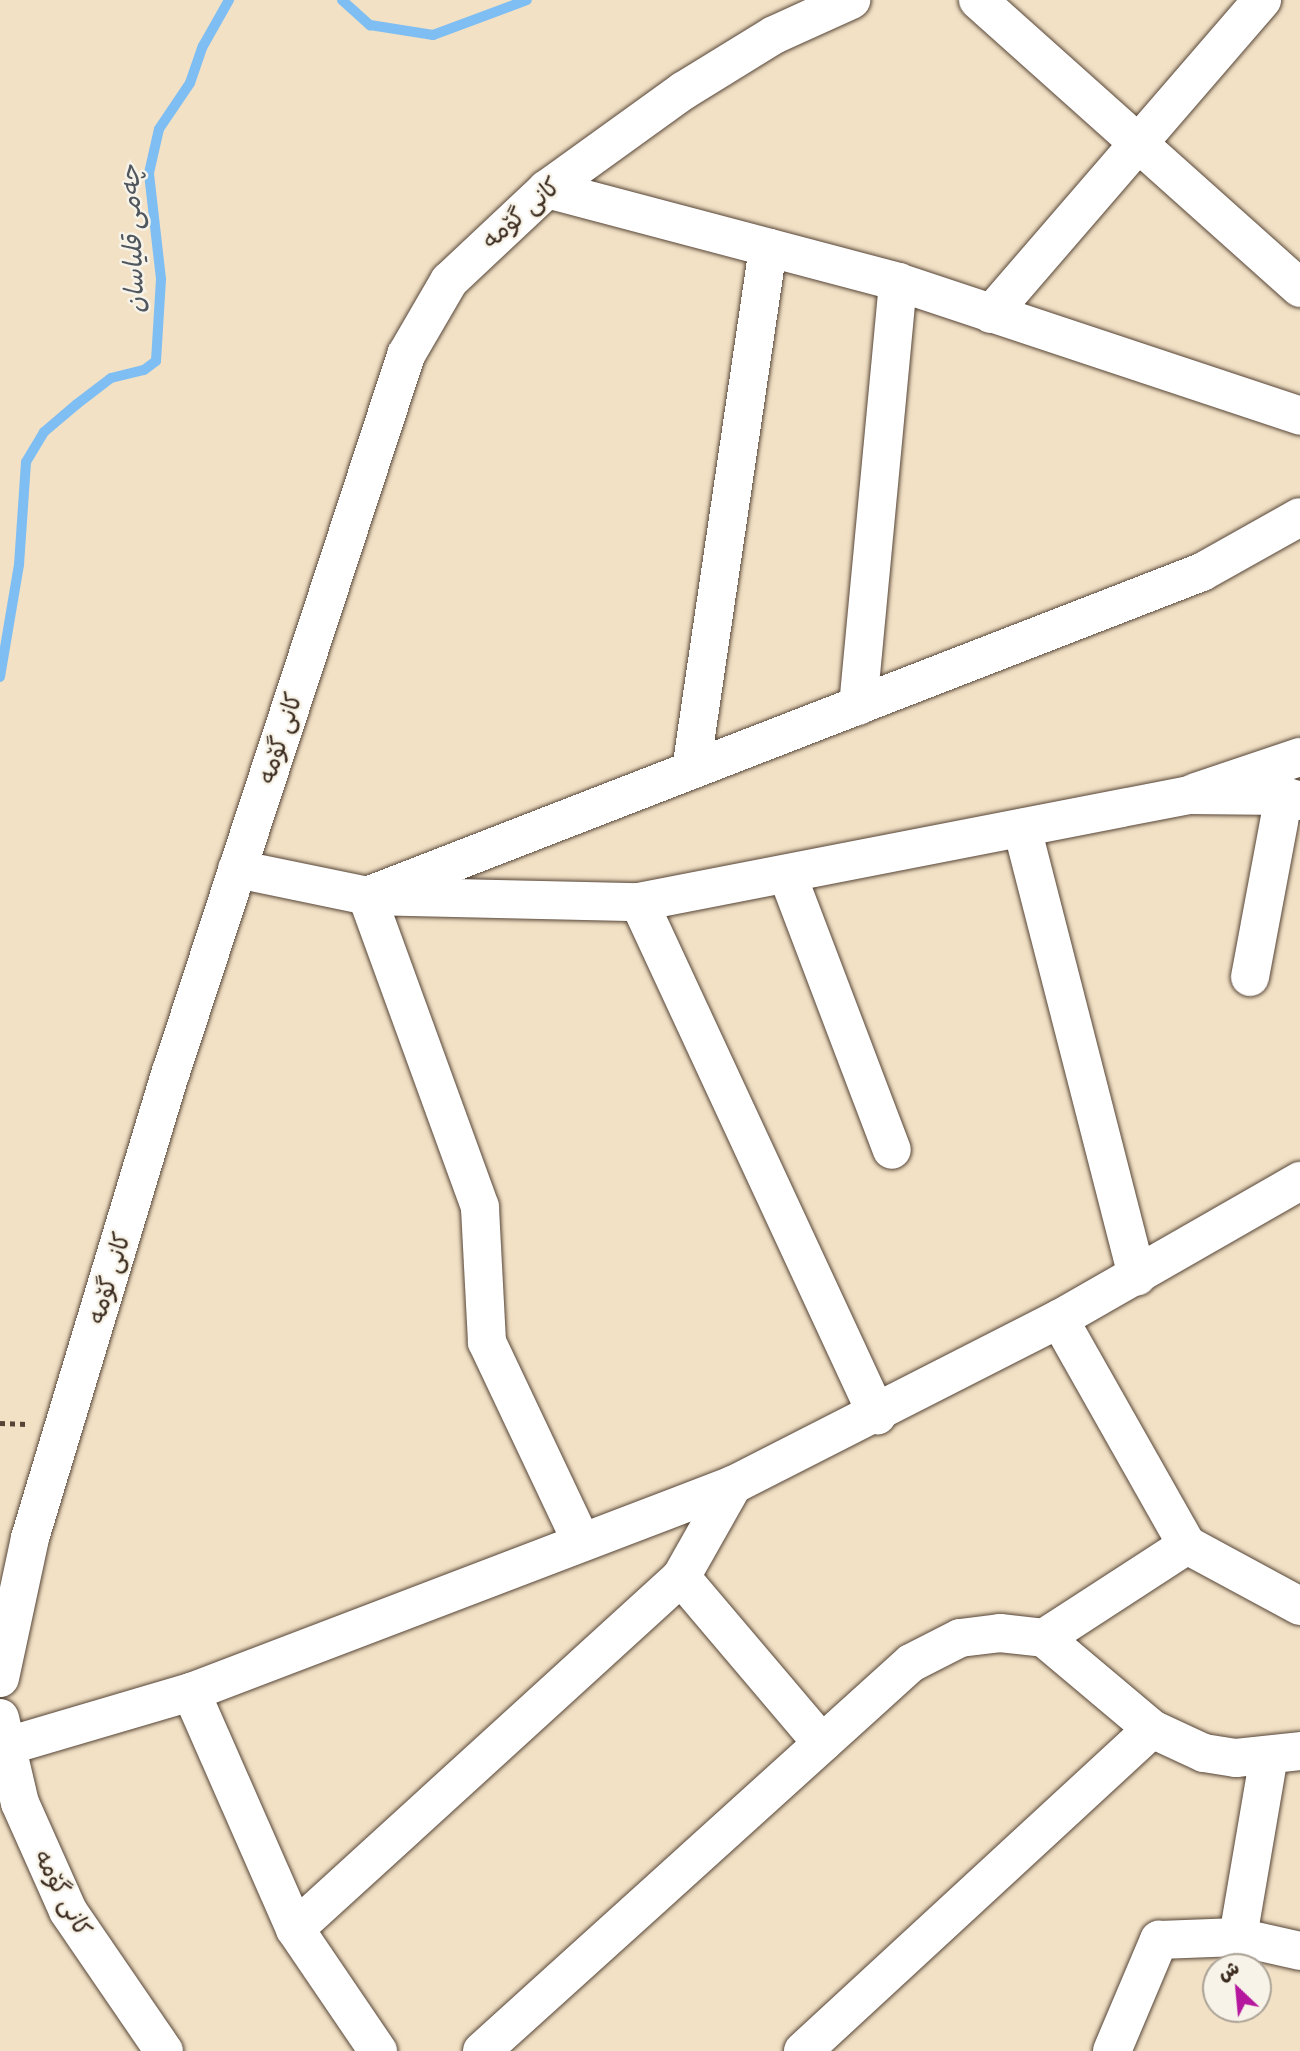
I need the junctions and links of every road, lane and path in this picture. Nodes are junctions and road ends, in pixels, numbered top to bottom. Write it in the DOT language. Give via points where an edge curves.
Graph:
graph roads {
  1 [pos="851,0"];
  2 [pos="978,0"];
  3 [pos="1262,0"];
  4 [pos="1140,142"];
  5 [pos="547,189"];
  6 [pos="768,248"];
  7 [pos="898,282"];
  8 [pos="1300,288"];
  9 [pos="991,314"];
  10 [pos="1300,416"];
  11 [pos="1300,517"];
  12 [pos="858,706"];
  13 [pos="1300,757"];
  14 [pos="691,770"];
  15 [pos="1189,795"];
  16 [pos="1292,799"];
  17 [pos="1022,828"];
  18 [pos="237,869"];
  19 [pos="787,874"];
  20 [pos="367,897"];
  21 [pos="639,902"];
  22 [pos="1250,977"];
  23 [pos="892,1150"];
  24 [pos="1300,1181"];
  25 [pos="1137,1276"];
  26 [pos="1059,1319"];
  27 [pos="877,1415"];
  28 [pos="733,1485"];
  29 [pos="582,1541"];
  30 [pos="1187,1545"];
  31 [pos="681,1577"];
  32 [pos="1300,1606"];
  33 [pos="1044,1638"];
  34 [pos="0,1678"];
  35 [pos="191,1692"];
  36 [pos="1152,1729"];
  37 [pos="2,1733"];
  38 [pos="822,1744"];
  39 [pos="1284,1753"];
  40 [pos="295,1929"];
  41 [pos="1238,1937"];
  42 [pos="1300,1951"];
  43 [pos="164,2051"];
  44 [pos="378,2051"];
  45 [pos="482,2051"];
  46 [pos="803,2051"];
  47 [pos="1112,2051"];
  1 -- 5 [label="street, کانی گۆمە" via="774,35 683,91"];
  2 -- 4 [label="street"];
  3 -- 4 [label="street"];
  4 -- 8 [label="street"];
  4 -- 9 [label="street"];
  5 -- 6 [label="street"];
  5 -- 18 [label="street, کانی گۆمە" via="449,281 406,355"];
  6 -- 7 [label="street"];
  6 -- 14 [label="street"];
  7 -- 9 [label="street"];
  7 -- 12 [label="street"];
  9 -- 10 [label="street"];
  11 -- 12 [label="street" via="1202,572"];
  12 -- 14 [label="street"];
  13 -- 15 [label="street"];
  14 -- 20 [label="street"];
  15 -- 16 [label="street"];
  15 -- 17 [label="street"];
  16 -- 22 [label="street"];
  17 -- 19 [label="street"];
  17 -- 25 [label="street"];
  18 -- 20 [label="street"];
  18 -- 34 [label="street, کانی گۆمە" via="30,1538"];
  19 -- 21 [label="street"];
  19 -- 23 [label="street"];
  20 -- 21 [label="street"];
  20 -- 29 [label="street" via="480,1207 487,1342"];
  21 -- 27 [label="street"];
  24 -- 25 [label="street"];
  25 -- 26 [label="street"];
  26 -- 27 [label="street"];
  26 -- 30 [label="street"];
  27 -- 28 [label="street"];
  28 -- 29 [label="street"];
  28 -- 31 [label="street"];
  29 -- 35 [label="street"];
  30 -- 32 [label="street"];
  30 -- 33 [label="street"];
  31 -- 38 [label="street"];
  31 -- 40 [label="street"];
  33 -- 36 [label="street"];
  33 -- 38 [label="street" via="977,1633 942,1645 911,1663"];
  35 -- 37 [label="street"];
  35 -- 40 [label="street"];
  36 -- 39 [label="street" via="1219,1757"];
  36 -- 46 [label="street"];
  37 -- 43 [label="street, کانی گۆمە" via="20,1803 68,1911"];
  38 -- 45 [label="street"];
  39 -- 41 [label="street"];
  40 -- 44 [label="street"];
  41 -- 42 [label="street"];
  41 -- 47 [label="street" via="1159,1940"];
}
